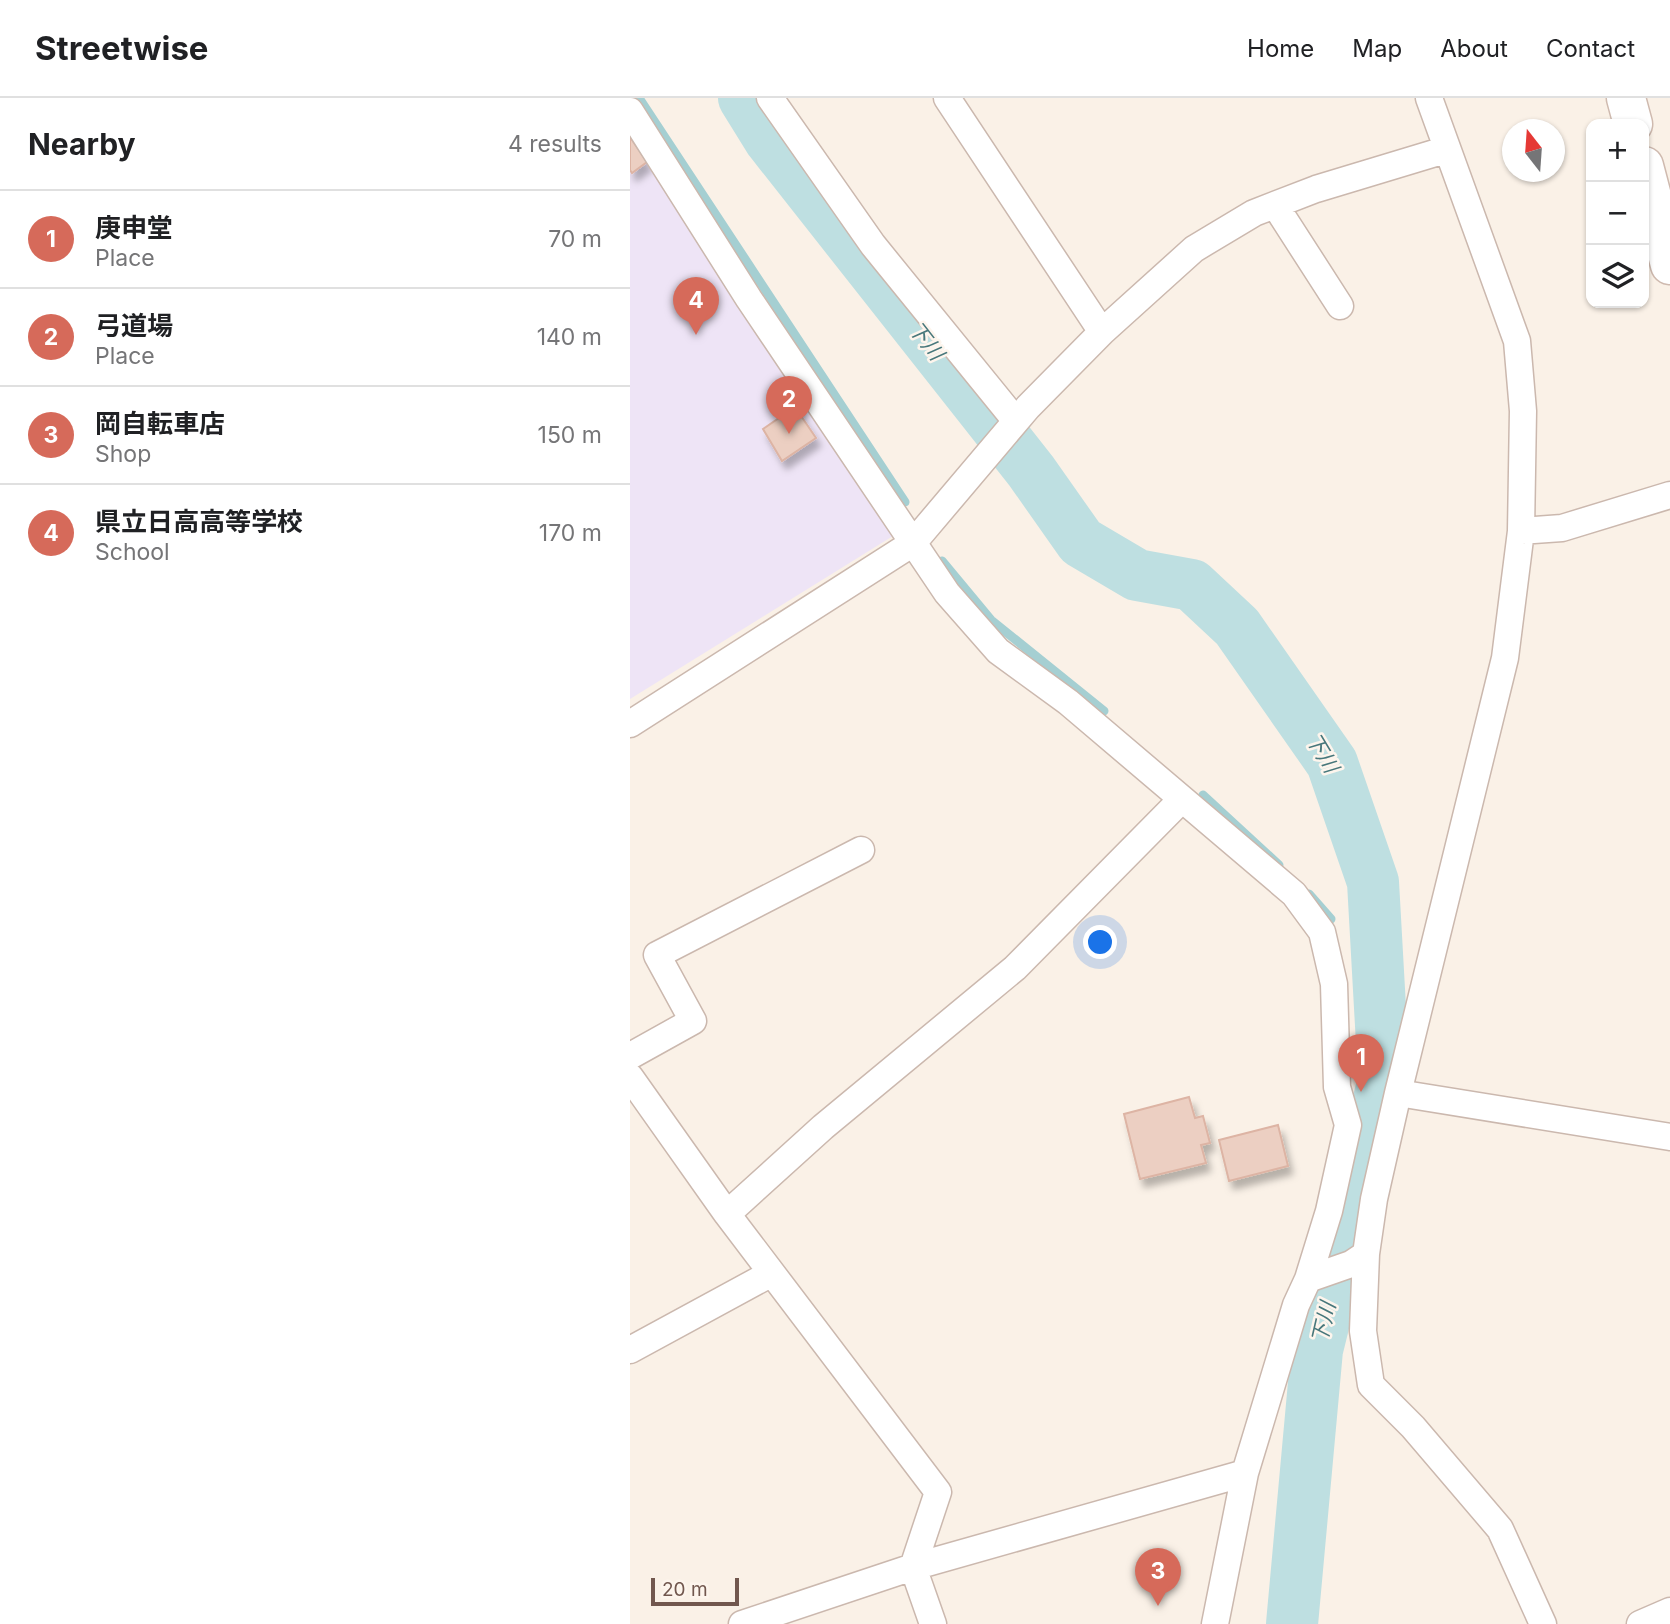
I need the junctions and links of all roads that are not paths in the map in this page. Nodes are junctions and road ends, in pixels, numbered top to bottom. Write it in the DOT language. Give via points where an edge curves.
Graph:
graph roads {
  1 [pos="770,98"];
  2 [pos="947,98"];
  3 [pos="1429,98"];
  4 [pos="1626,98"];
  5 [pos="630,111"];
  6 [pos="1632,119"];
  7 [pos="1446,150"];
  8 [pos="1648,182"];
  9 [pos="1275,205"];
  10 [pos="1670,265"];
  11 [pos="1340,306"];
  12 [pos="1102,331"];
  13 [pos="1016,421"];
  14 [pos="1670,495"];
  15 [pos="1521,531"];
  16 [pos="913,543"];
  17 [pos="630,724"];
  18 [pos="1182,799"];
  19 [pos="861,850"];
  20 [pos="630,1056"];
  21 [pos="630,1077"];
  22 [pos="1398,1093"];
  23 [pos="1670,1137"];
  24 [pos="727,1214"];
  25 [pos="1359,1259"];
  26 [pos="770,1274"];
  27 [pos="1317,1275"];
  28 [pos="630,1350"];
  29 [pos="1245,1473"];
  30 [pos="913,1566"];
  31 [pos="1670,1611"];
  32 [pos="742,1624"];
  33 [pos="933,1624"];
  34 [pos="1215,1624"];
  35 [pos="1543,1624"];
  36 [pos="1640,1624"];
  1 -- 13 [label="street" via="873,245"];
  2 -- 12 [label="street"];
  3 -- 7 [label="street"];
  4 -- 6 [label="main road"];
  5 -- 16 [label="street"];
  7 -- 9 [label="street"];
  7 -- 15 [label="street" via="1517,341 1523,411"];
  8 -- 10 [label="main road"];
  9 -- 11 [label="street"];
  9 -- 12 [label="street" via="1194,249"];
  12 -- 13 [label="street"];
  13 -- 16 [label="street"];
  14 -- 15 [label="street" via="1562,528"];
  15 -- 22 [label="street" via="1505,658"];
  16 -- 17 [label="street"];
  16 -- 18 [label="street" via="947,593 998,651 1068,702"];
  18 -- 24 [label="street" via="1015,968 823,1127"];
  18 -- 27 [label="street" via="1294,894 1322,932 1334,984 1337,1087 1348,1125"];
  19 -- 20 [label="street" via="657,955 693,1021"];
  21 -- 24 [label="street"];
  22 -- 23 [label="street"];
  22 -- 25 [label="street"];
  24 -- 26 [label="street"];
  25 -- 27 [label="street"];
  25 -- 35 [label="street" via="1371,1385 1500,1529"];
  26 -- 28 [label="street"];
  26 -- 30 [label="street" via="938,1492"];
  27 -- 29 [label="street" via="1296,1305"];
  29 -- 30 [label="street"];
  29 -- 34 [label="street"];
  30 -- 32 [label="street"];
  30 -- 33 [label="street"];
  31 -- 36 [label="street"];
}
